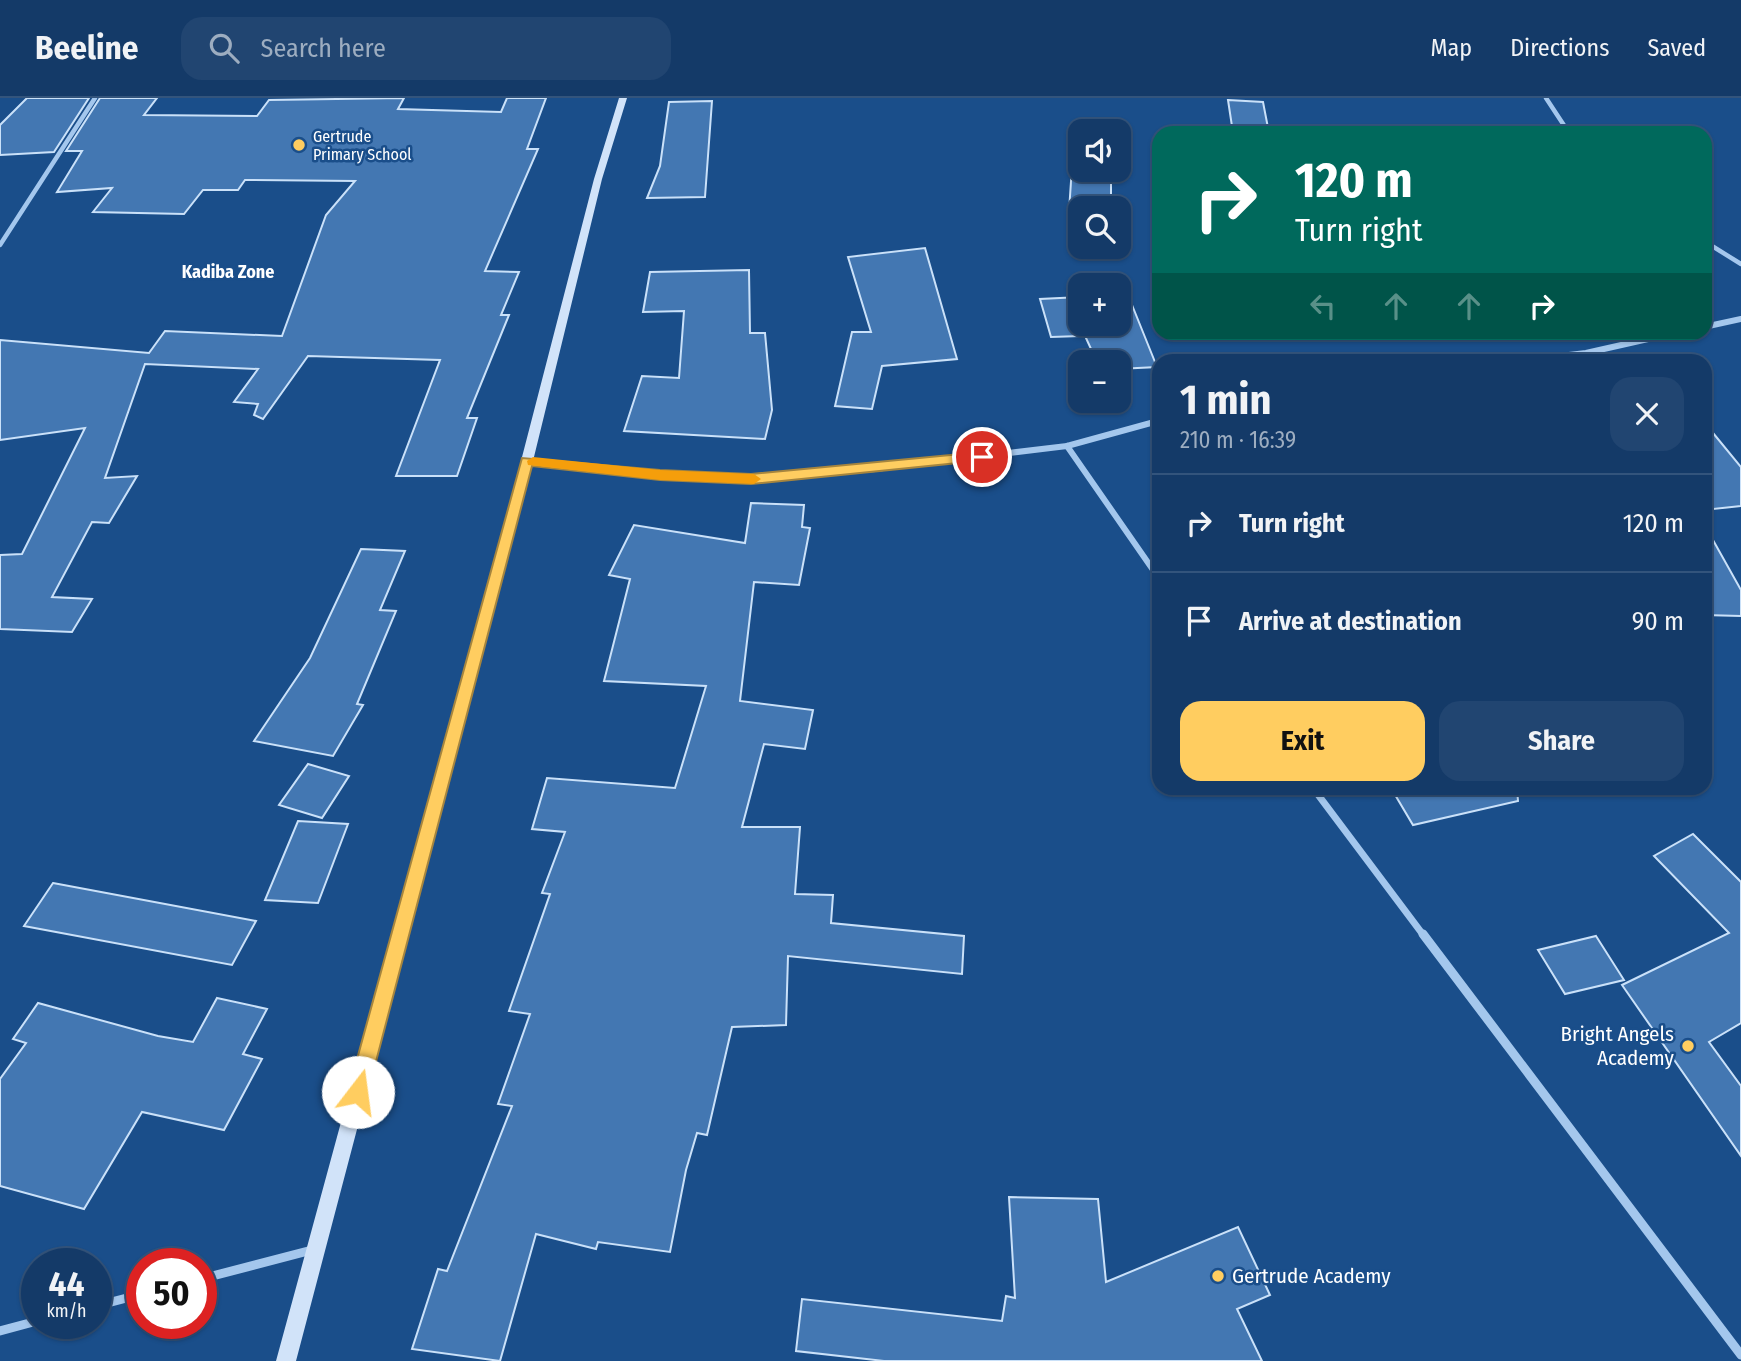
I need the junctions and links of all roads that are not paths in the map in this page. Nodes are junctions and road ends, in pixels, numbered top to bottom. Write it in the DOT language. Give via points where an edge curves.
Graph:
graph roads {
  1 [pos="95,98"];
  2 [pos="623,98"];
  3 [pos="1546,98"];
  4 [pos="1563,126"];
  5 [pos="0,245"];
  6 [pos="1712,246"];
  7 [pos="1741,264"];
  8 [pos="1741,319"];
  9 [pos="1712,325"];
  10 [pos="1644,340"];
  11 [pos="1578,354"];
  12 [pos="1152,423"];
  13 [pos="1068,446"];
  14 [pos="527,461"];
  15 [pos="1152,568"];
  16 [pos="1318,795"];
  17 [pos="316,1249"];
  18 [pos="217,1275"];
  19 [pos="21,1325"];
  20 [pos="0,1331"];
  21 [pos="1741,1354"];
  22 [pos="286,1361"];
  1 -- 5 [label="street"];
  2 -- 14 [label="main road"];
  3 -- 4 [label="street"];
  6 -- 7 [label="street"];
  8 -- 9 [label="street"];
  10 -- 11 [label="street"];
  12 -- 13 [label="street"];
  13 -- 14 [label="street" via="751,479"];
  13 -- 15 [label="street"];
  14 -- 17 [label="main road"];
  16 -- 21 [label="street"];
  17 -- 18 [label="street"];
  17 -- 22 [label="main road"];
  19 -- 20 [label="street"];
}
